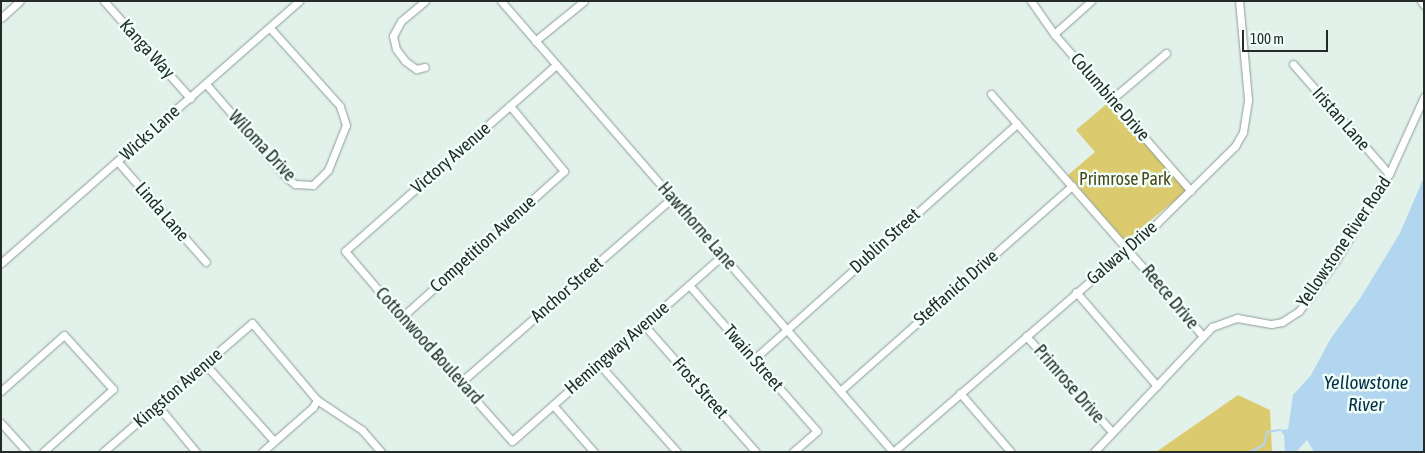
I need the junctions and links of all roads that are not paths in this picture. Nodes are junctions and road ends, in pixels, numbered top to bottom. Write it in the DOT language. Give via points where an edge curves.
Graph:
graph roads {
  1 [pos="20,1"];
  2 [pos="104,1"];
  3 [pos="299,1"];
  4 [pos="425,1"];
  5 [pos="501,1"];
  6 [pos="584,1"];
  7 [pos="1031,1"];
  8 [pos="1091,1"];
  9 [pos="1239,1"];
  10 [pos="1420,1"];
  11 [pos="1424,5"];
  12 [pos="1,18"];
  13 [pos="270,28"];
  14 [pos="1054,34"];
  15 [pos="535,41"];
  16 [pos="1166,53"];
  17 [pos="1293,64"];
  18 [pos="556,65"];
  19 [pos="425,67"];
  20 [pos="206,84"];
  21 [pos="990,94"];
  22 [pos="1424,97"];
  23 [pos="190,98"];
  24 [pos="1112,100"];
  25 [pos="510,106"];
  26 [pos="1017,124"];
  27 [pos="118,162"];
  28 [pos="1390,174"];
  29 [pos="1072,186"];
  30 [pos="1191,191"];
  31 [pos="673,198"];
  32 [pos="1127,247"];
  33 [pos="345,251"];
  34 [pos="723,256"];
  35 [pos="206,262"];
  36 [pos="1,263"];
  37 [pos="689,285"];
  38 [pos="1076,292"];
  39 [pos="402,317"];
  40 [pos="644,325"];
  41 [pos="785,330"];
  42 [pos="1026,336"];
  43 [pos="1203,336"];
  44 [pos="754,358"];
  45 [pos="205,364"];
  46 [pos="600,364"];
  47 [pos="461,382"];
  48 [pos="1157,386"];
  49 [pos="840,391"];
  50 [pos="1,392"];
  51 [pos="960,393"];
  52 [pos="317,400"];
  53 [pos="553,405"];
  54 [pos="158,406"];
  55 [pos="1,423"];
  56 [pos="1112,432"];
  57 [pos="274,441"];
  58 [pos="512,441"];
  59 [pos="111,445"];
  60 [pos="27,452"];
  61 [pos="43,452"];
  62 [pos="103,452"];
  63 [pos="116,452"];
  64 [pos="196,452"];
  65 [pos="262,452"];
  66 [pos="381,452"];
  67 [pos="594,452"];
  68 [pos="677,452"];
  69 [pos="756,452"];
  70 [pos="793,452"];
  71 [pos="893,452"];
  72 [pos="1011,452"];
  73 [pos="1094,452"];
  1 -- 12 [label="street"];
  2 -- 23 [label="street, Kanga Way"];
  3 -- 13 [label="street, Wicks Lane"];
  4 -- 19 [label="street" via="401,21 393,36 396,49 405,61 416,69"];
  5 -- 15 [label="street, Hawthorne Lane"];
  6 -- 15 [label="street"];
  7 -- 14 [label="street, Columbine Drive"];
  8 -- 14 [label="street"];
  9 -- 30 [label="street, Galway Drive" via="1248,82 1244,132 1226,157"];
  10 -- 11 [label="street"];
  13 -- 20 [label="street, Wicks Lane"];
  13 -- 20 [label="street, Wiloma Drive" via="340,106 346,125 328,170 313,184 295,184 288,179"];
  14 -- 24 [label="street, Columbine Drive"];
  15 -- 18 [label="street, Hawthorne Lane"];
  16 -- 24 [label="street"];
  17 -- 28 [label="street, Iristan Lane"];
  18 -- 25 [label="street, Victory Avenue"];
  18 -- 31 [label="street, Hawthorne Lane"];
  20 -- 23 [label="street, Wicks Lane"];
  21 -- 26 [label="street, Reece Drive"];
  22 -- 28 [label="street, Yellowstone River Road"];
  23 -- 27 [label="street, Wicks Lane"];
  24 -- 30 [label="street, Columbine Drive"];
  25 -- 33 [label="street, Victory Avenue"];
  25 -- 39 [label="street, Competition Avenue" via="564,171"];
  26 -- 29 [label="street, Reece Drive"];
  26 -- 41 [label="street, Dublin Street"];
  27 -- 35 [label="street, Linda Lane"];
  27 -- 36 [label="street, Wicks Lane"];
  28 -- 43 [label="street, Yellowstone River Road" via="1336,260 1299,310 1282,322 1271,324 1237,318 1224,320"];
  29 -- 32 [label="street, Reece Drive"];
  29 -- 49 [label="street, Steffanich Drive"];
  30 -- 32 [label="street, Galway Drive"];
  31 -- 34 [label="street, Hawthorne Lane"];
  31 -- 47 [label="street, Anchor Street"];
  32 -- 38 [label="street, Galway Drive"];
  32 -- 43 [label="street, Reece Drive"];
  33 -- 39 [label="street, Cottonwood Boulevard"];
  34 -- 37 [label="street, Hemingway Avenue"];
  34 -- 41 [label="street, Hawthorne Lane"];
  37 -- 40 [label="street, Hemingway Avenue"];
  37 -- 44 [label="street, Twain Street"];
  38 -- 42 [label="street, Galway Drive"];
  38 -- 48 [label="street"];
  39 -- 47 [label="street, Cottonwood Boulevard"];
  40 -- 46 [label="street, Hemingway Avenue"];
  40 -- 69 [label="street, Frost Street"];
  41 -- 44 [label="street, Dublin Street"];
  41 -- 49 [label="street, Hawthorne Lane"];
  42 -- 51 [label="street, Galway Drive"];
  42 -- 56 [label="street, Primrose Drive"];
  43 -- 48 [label="street, Yellowstone River Road"];
  44 -- 70 [label="street, Twain Street" via="817,431"];
  45 -- 52 [label="street, Kingston Avenue" via="252,323"];
  45 -- 54 [label="street, Kingston Avenue"];
  45 -- 57 [label="street"];
  46 -- 53 [label="street, Hemingway Avenue"];
  46 -- 68 [label="street"];
  47 -- 58 [label="street, Cottonwood Boulevard"];
  48 -- 56 [label="street, Yellowstone River Road"];
  49 -- 71 [label="street, Hawthorne Lane"];
  50 -- 61 [label="street" via="64,335 112,389"];
  51 -- 71 [label="street, Galway Drive"];
  51 -- 72 [label="street"];
  52 -- 57 [label="street"];
  52 -- 66 [label="street" via="362,430"];
  53 -- 58 [label="street, Hemingway Avenue"];
  53 -- 67 [label="street"];
  54 -- 59 [label="street, Kingston Avenue"];
  54 -- 64 [label="street"];
  55 -- 60 [label="street"];
  56 -- 73 [label="street, Yellowstone River Road"];
  57 -- 65 [label="street"];
  59 -- 62 [label="street, Kingston Avenue"];
  59 -- 63 [label="street"];
}
